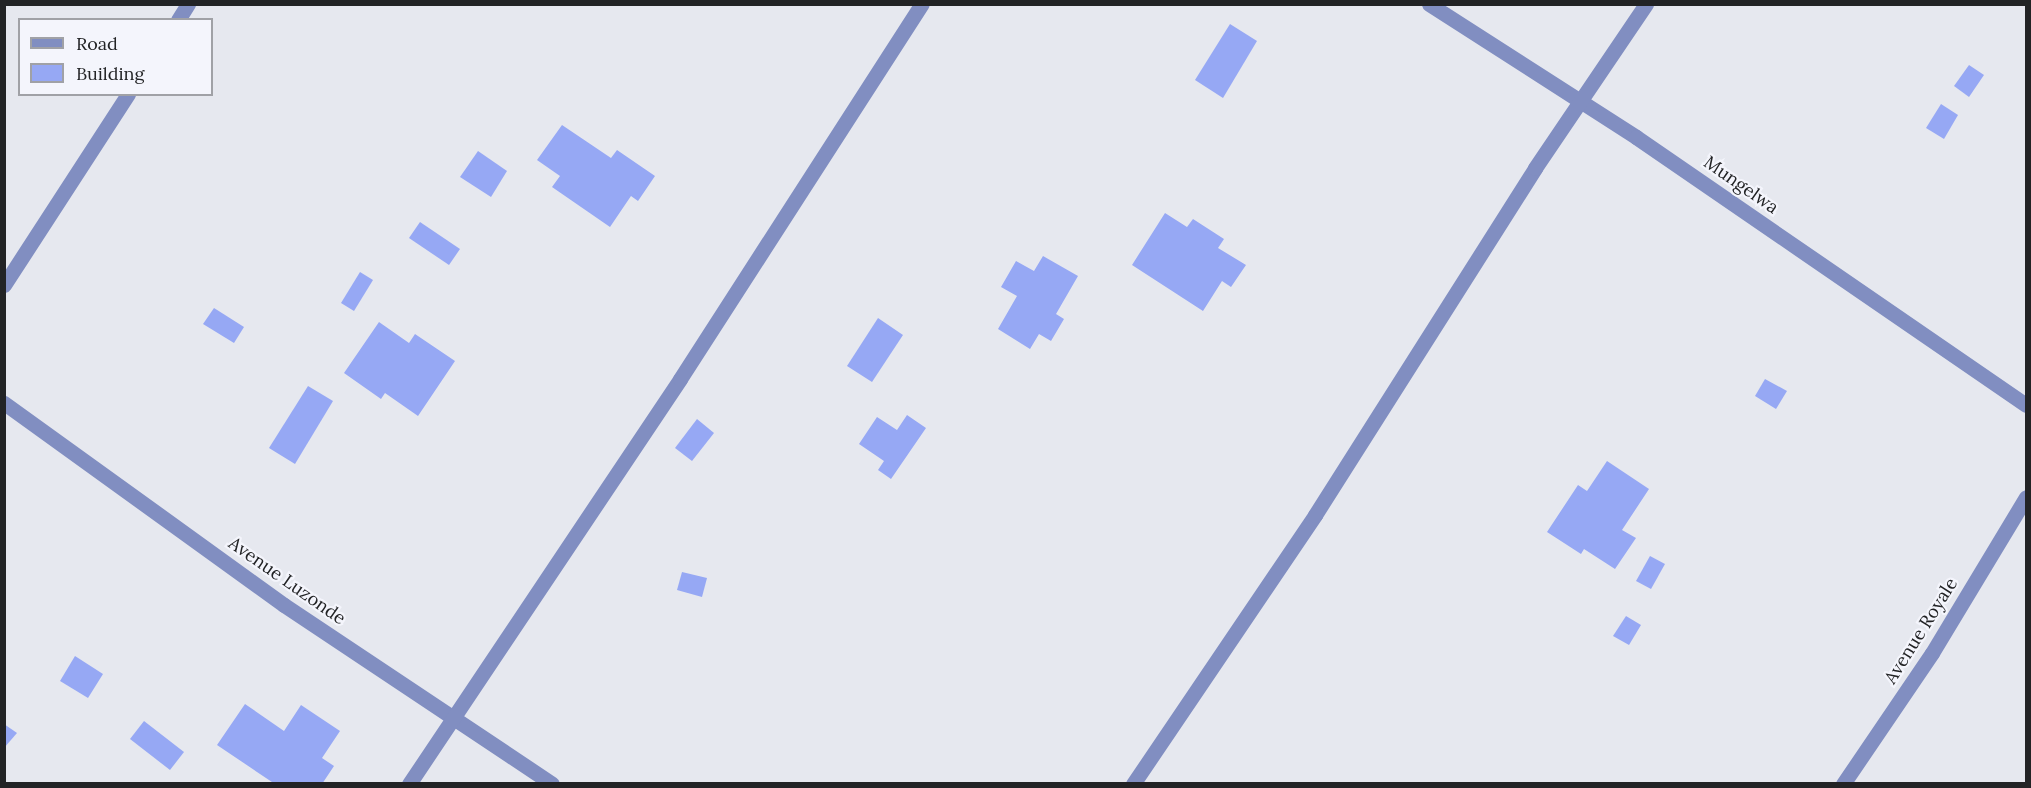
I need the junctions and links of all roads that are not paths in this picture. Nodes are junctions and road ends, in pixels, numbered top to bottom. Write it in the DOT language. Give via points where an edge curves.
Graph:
graph roads {
  1 [pos="188,4"];
  2 [pos="922,4"];
  3 [pos="1429,4"];
  4 [pos="1646,4"];
  5 [pos="179,18"];
  6 [pos="127,96"];
  7 [pos="1578,102"];
  8 [pos="4,285"];
  9 [pos="4,403"];
  10 [pos="2026,405"];
  11 [pos="2026,497"];
  12 [pos="453,718"];
  13 [pos="410,783"];
  14 [pos="552,783"];
  15 [pos="1133,783"];
  16 [pos="1843,783"];
  1 -- 5 [label="street"];
  2 -- 12 [label="street"];
  3 -- 7 [label="street, Mungelwa"];
  4 -- 7 [label="street"];
  6 -- 8 [label="street"];
  7 -- 10 [label="street, Mungelwa" via="1693,176"];
  7 -- 15 [label="street" via="1315,515"];
  9 -- 12 [label="street, Avenue Luzonde" via="284,604"];
  11 -- 16 [label="street, Avenue Royale" via="1932,653"];
  12 -- 13 [label="street"];
  12 -- 14 [label="street, Avenue Luzonde"];
}
